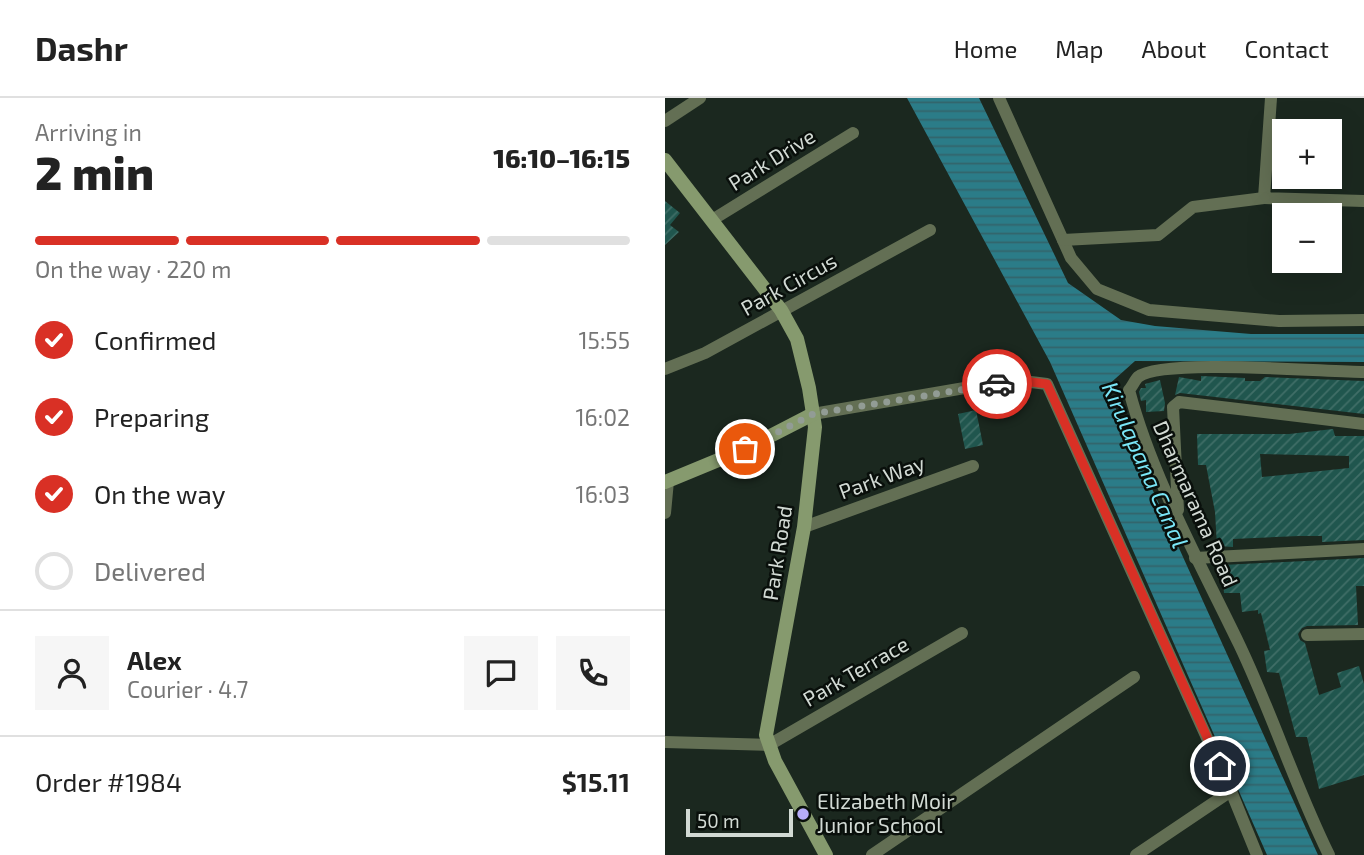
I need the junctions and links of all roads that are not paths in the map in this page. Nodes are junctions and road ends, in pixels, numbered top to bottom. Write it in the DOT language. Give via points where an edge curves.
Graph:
graph roads {
  1 [pos="701,98"];
  2 [pos="999,98"];
  3 [pos="1271,98"];
  4 [pos="665,121"];
  5 [pos="853,133"];
  6 [pos="665,160"];
  7 [pos="1264,198"];
  8 [pos="1364,201"];
  9 [pos="712,220"];
  10 [pos="930,230"];
  11 [pos="1063,240"];
  12 [pos="781,310"];
  13 [pos="1364,320"];
  14 [pos="665,369"];
  15 [pos="1364,372"];
  16 [pos="813,414"];
  17 [pos="1364,424"];
  18 [pos="973,466"];
  19 [pos="667,481"];
  20 [pos="665,513"];
  21 [pos="1179,519"];
  22 [pos="804,527"];
  23 [pos="1364,549"];
  24 [pos="1195,558"];
  25 [pos="963,633"];
  26 [pos="1364,634"];
  27 [pos="1307,635"];
  28 [pos="1134,677"];
  29 [pos="665,742"];
  30 [pos="769,745"];
  31 [pos="1231,791"];
  32 [pos="826,855"];
  33 [pos="872,855"];
  34 [pos="1136,855"];
  35 [pos="1257,855"];
  36 [pos="1329,855"];
  1 -- 4 [label="street"];
  2 -- 11 [label="street"];
  3 -- 7 [label="street"];
  5 -- 9 [label="street, Park Drive"];
  6 -- 9 [label="main road, Park Road"];
  7 -- 8 [label="street"];
  7 -- 11 [label="street" via="1193,207 1159,235"];
  9 -- 12 [label="main road, Park Road"];
  10 -- 12 [label="street, Park Circus"];
  11 -- 13 [label="street" via="1071,258 1097,289 1149,310 1279,321"];
  12 -- 14 [label="street, Park Circus" via="705,353"];
  12 -- 16 [label="main road, Park Road" via="797,339"];
  15 -- 21 [label="street, Dharmarama Road" via="1203,366 1139,376 1129,390 1137,420"];
  16 -- 19 [label="main road"];
  16 -- 22 [label="main road, Park Road"];
  16 -- 31 [label="street" via="982,385 1047,384"];
  17 -- 21 [label="street" via="1179,402 1173,407"];
  18 -- 22 [label="street, Park Way"];
  19 -- 20 [label="street"];
  21 -- 24 [label="street, Dharmarama Road"];
  22 -- 30 [label="main road, Park Road" via="766,735"];
  23 -- 24 [label="street"];
  24 -- 36 [label="street, Dharmarama Road" via="1240,646"];
  25 -- 30 [label="street, Park Terrace"];
  26 -- 27 [label="street"];
  28 -- 33 [label="street"];
  29 -- 30 [label="street"];
  30 -- 32 [label="main road, Park Road"];
  31 -- 34 [label="street"];
  31 -- 35 [label="street"];
}
